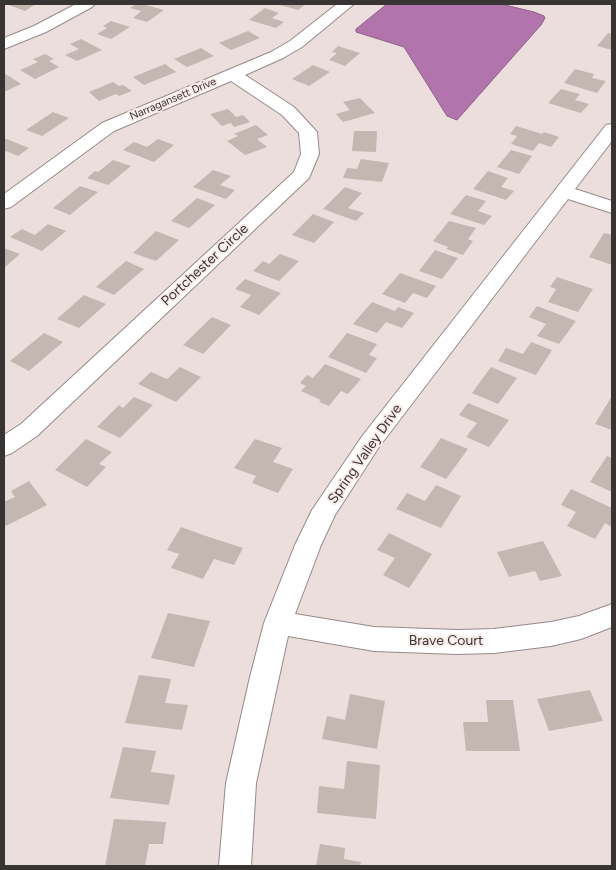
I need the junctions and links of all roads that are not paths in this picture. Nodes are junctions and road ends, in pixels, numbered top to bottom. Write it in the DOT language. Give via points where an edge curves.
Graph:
graph roads {
  1 [pos="87,4"];
  2 [pos="346,4"];
  3 [pos="4,44"];
  4 [pos="232,74"];
  5 [pos="612,129"];
  6 [pos="564,192"];
  7 [pos="4,204"];
  8 [pos="612,207"];
  9 [pos="4,447"];
  10 [pos="612,615"];
  11 [pos="278,623"];
  12 [pos="235,866"];
  1 -- 3 [label="street"];
  2 -- 4 [label="street, Narragansett Drive" via="296,44"];
  4 -- 7 [label="street, Narragansett Drive" via="108,127"];
  4 -- 9 [label="street, Portchester Circle" via="288,111 308,132 310,154 302,174 29,430"];
  5 -- 6 [label="street, Spring Valley Drive"];
  6 -- 8 [label="street"];
  6 -- 11 [label="street, Spring Valley Drive" via="347,475 308,545"];
  10 -- 11 [label="street, Brave Court" via="551,634 457,642 374,639"];
  11 -- 12 [label="street, Spring Valley Drive" via="241,783"];
}
